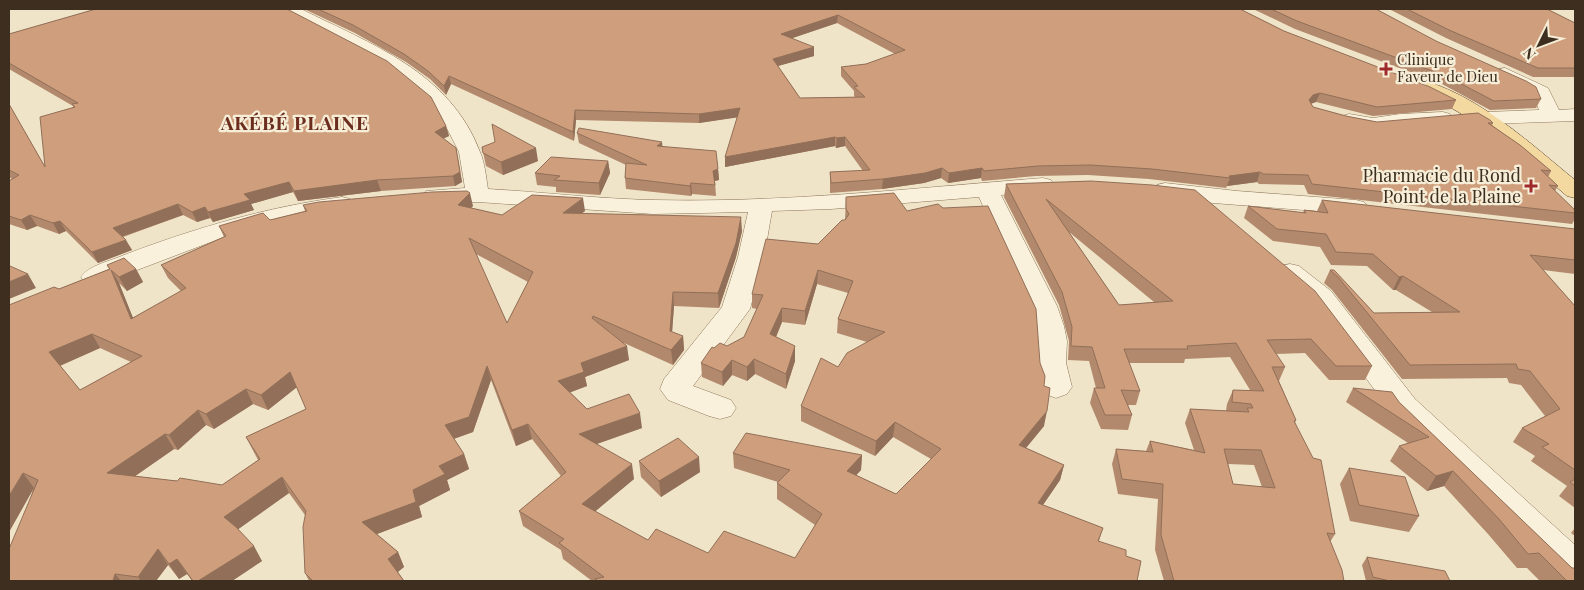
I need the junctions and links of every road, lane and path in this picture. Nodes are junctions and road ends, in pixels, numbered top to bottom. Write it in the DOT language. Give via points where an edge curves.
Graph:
graph roads {
  1 [pos="290,9"];
  2 [pos="1492,67"];
  3 [pos="1408,80"];
  4 [pos="1330,114"];
  5 [pos="1547,115"];
  6 [pos="1575,115"];
  7 [pos="1482,116"];
  8 [pos="1062,184"];
  9 [pos="1141,187"];
  10 [pos="987,189"];
  11 [pos="1575,191"];
  12 [pos="478,195"];
  13 [pos="1199,195"];
  14 [pos="409,198"];
  15 [pos="366,201"];
  16 [pos="762,204"];
  17 [pos="1382,210"];
  18 [pos="1237,227"];
  19 [pos="1267,253"];
  20 [pos="76,284"];
  21 [pos="1056,387"];
  22 [pos="720,408"];
  23 [pos="1575,569"];
  1 -- 12 [label="street" via="396,64 442,102 470,152"];
  2 -- 5 [label="street" via="1541,92 1549,110"];
  3 -- 7 [label="main road"];
  4 -- 7 [label="street" via="1373,124"];
  5 -- 6 [label="street"];
  5 -- 7 [label="street"];
  7 -- 11 [label="main road"];
  8 -- 10 [label="street"];
  9 -- 13 [label="street"];
  10 -- 16 [label="street" via="831,202"];
  10 -- 21 [label="street" via="1046,313"];
  12 -- 14 [label="street"];
  12 -- 16 [label="street" via="653,207"];
  13 -- 17 [label="street"];
  13 -- 18 [label="street"];
  15 -- 20 [label="street" via="249,221 186,241"];
  16 -- 22 [label="street" via="736,310 680,379 676,389"];
  19 -- 23 [label="street" via="1321,297 1404,407"];
}
